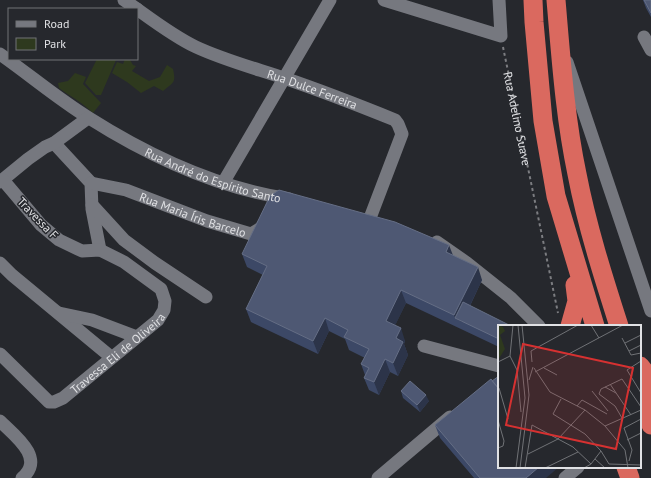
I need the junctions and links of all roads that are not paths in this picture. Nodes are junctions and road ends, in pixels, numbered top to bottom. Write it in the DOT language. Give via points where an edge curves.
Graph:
graph roads {
  1 [pos="124,0"];
  2 [pos="330,0"];
  3 [pos="384,0"];
  4 [pos="499,0"];
  5 [pos="533,0"];
  6 [pos="556,0"];
  7 [pos="136,8"];
  8 [pos="138,10"];
  9 [pos="644,37"];
  10 [pos="559,40"];
  11 [pos="651,50"];
  12 [pos="8,60"];
  13 [pos="283,78"];
  14 [pos="88,118"];
  15 [pos="54,143"];
  16 [pos="1,181"];
  17 [pos="91,183"];
  18 [pos="223,183"];
  19 [pos="274,196"];
  20 [pos="304,201"];
  21 [pos="92,205"];
  22 [pos="355,213"];
  23 [pos="370,218"];
  24 [pos="384,223"];
  25 [pos="426,238"];
  26 [pos="100,250"];
  27 [pos="574,256"];
  28 [pos="0,263"];
  29 [pos="161,289"];
  30 [pos="206,297"];
  31 [pos="651,311"];
  32 [pos="56,312"];
  33 [pos="538,325"];
  34 [pos="562,325"];
  35 [pos="595,325"];
  36 [pos="619,325"];
  37 [pos="137,337"];
  38 [pos="424,346"];
  39 [pos="0,354"];
  40 [pos="111,358"];
  41 [pos="498,366"];
  42 [pos="641,367"];
  43 [pos="641,394"];
  44 [pos="651,394"];
  45 [pos="463,407"];
  46 [pos="0,421"];
  47 [pos="651,425"];
  48 [pos="577,468"];
  49 [pos="626,468"];
  50 [pos="638,468"];
  51 [pos="24,476"];
  52 [pos="378,478"];
  53 [pos="565,478"];
  54 [pos="630,478"];
  55 [pos="641,478"];
  1 -- 7 [label="street, Rua Dulce Ferreira"];
  2 -- 13 [label="street"];
  3 -- 4 [label="street" via="501,36"];
  5 -- 27 [label="highway" via="543,121 556,196"];
  6 -- 10 [label="highway"];
  8 -- 13 [label="street, Rua Dulce Ferreira" via="194,46"];
  9 -- 11 [label="street"];
  10 -- 31 [label="street"];
  10 -- 36 [label="highway" via="566,110 577,174 593,244"];
  12 -- 14 [label="street, Rua André do Espírito Santo"];
  13 -- 18 [label="street"];
  13 -- 23 [label="street, Rua Dulce Ferreira" via="388,117 398,124 402,134"];
  14 -- 15 [label="street"];
  14 -- 18 [label="street, Rua André do Espírito Santo" via="153,154"];
  15 -- 16 [label="street" via="28,159"];
  15 -- 17 [label="street"];
  16 -- 26 [label="street, Travessa F" via="41,225 59,240 82,251"];
  17 -- 19 [label="street, Rua Maria Íris Barcelo" via="126,190 207,221 251,234 261,228"];
  17 -- 21 [label="street"];
  18 -- 19 [label="street, Rua André do Espírito Santo"];
  19 -- 20 [label="street, Rua André do Espírito Santo"];
  21 -- 26 [label="street"];
  21 -- 30 [label="street" via="124,240"];
  22 -- 23 [label="street"];
  23 -- 24 [label="street"];
  25 -- 33 [label="street" via="440,244 468,263 511,298"];
  26 -- 29 [label="street, Travessa F" via="124,262"];
  27 -- 34 [label="highway" via="577,301"];
  27 -- 35 [label="highway"];
  28 -- 32 [label="street"];
  29 -- 37 [label="street, Travessa Eli de Oliveira" via="165,301 164,310 158,320"];
  32 -- 37 [label="street" via="92,320"];
  32 -- 40 [label="street"];
  37 -- 40 [label="street, Travessa Eli de Oliveira"];
  38 -- 41 [label="street"];
  39 -- 40 [label="street, Travessa Eli de Oliveira" via="49,402 63,398"];
  42 -- 44 [label="highway"];
  43 -- 47 [label="highway"];
  45 -- 52 [label="street"];
  46 -- 51 [label="street" via="26,448 31,458 30,467"];
  48 -- 53 [label="street"];
  49 -- 54 [label="highway"];
  50 -- 55 [label="highway"];
}
